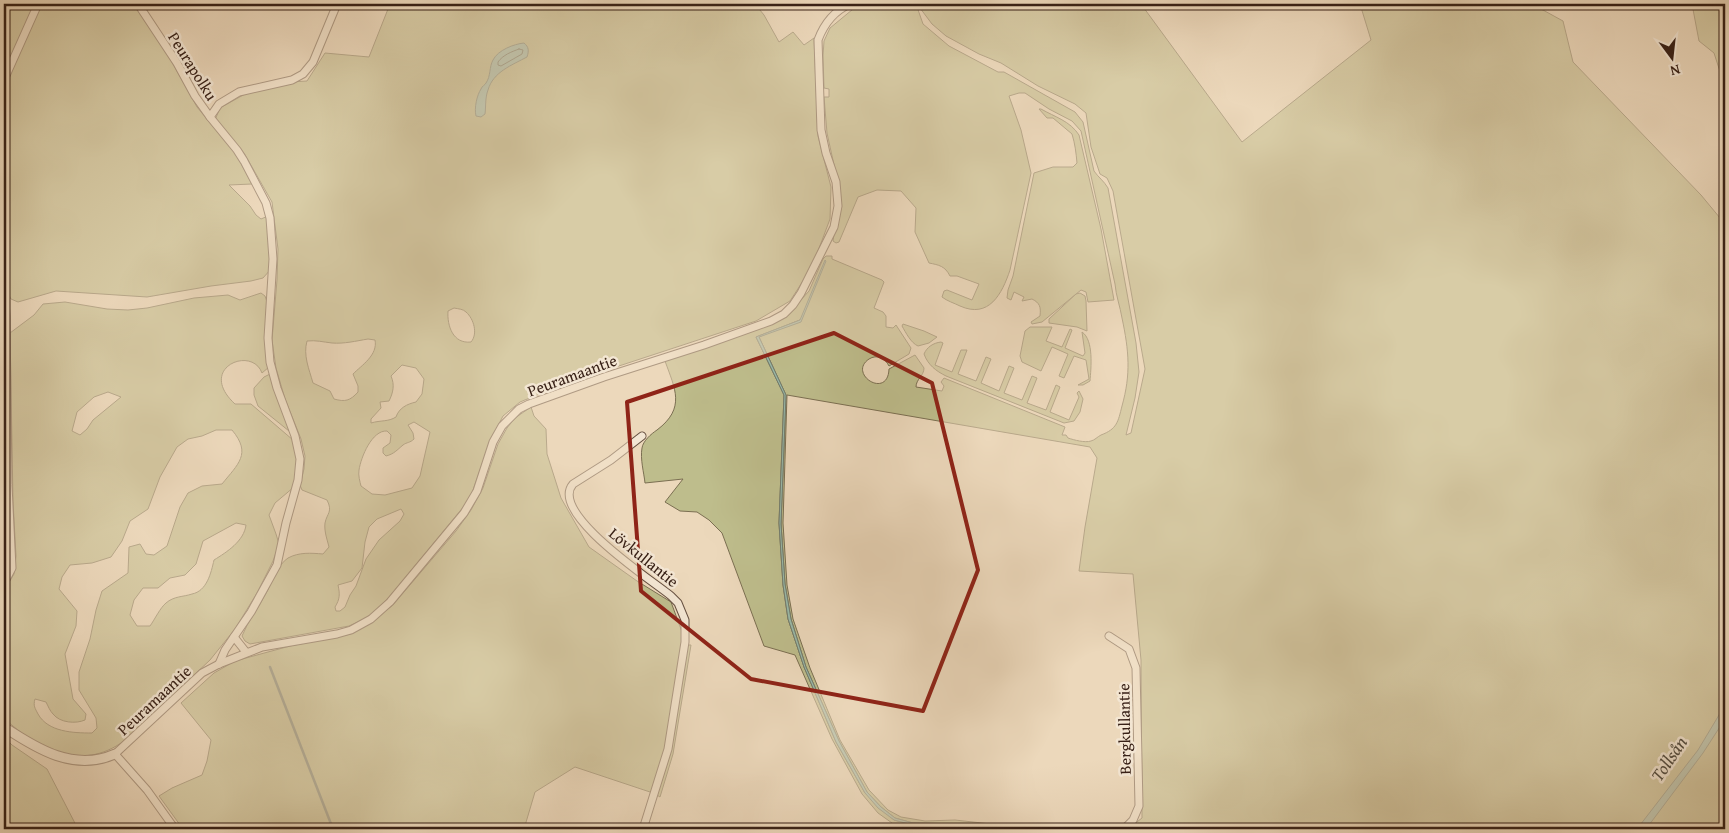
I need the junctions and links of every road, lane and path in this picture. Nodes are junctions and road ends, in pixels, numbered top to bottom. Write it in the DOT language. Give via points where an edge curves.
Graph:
graph roads {
  1 [pos="38,4"];
  2 [pos="138,4"];
  3 [pos="337,4"];
  4 [pos="850,4"];
  5 [pos="4,80"];
  6 [pos="210,117"];
  7 [pos="4,285"];
  8 [pos="642,436"];
  9 [pos="4,583"];
  10 [pos="1109,636"];
  11 [pos="234,637"];
  12 [pos="246,652"];
  13 [pos="219,664"];
  14 [pos="4,727"];
  15 [pos="115,754"];
  16 [pos="175,829"];
  17 [pos="643,829"];
  18 [pos="1124,829"];
  1 -- 5 [label="street"];
  2 -- 6 [label="street, Peurapolku"];
  3 -- 6 [label="street" via="313,62 303,74 292,80 240,92 219,104"];
  4 -- 12 [label="street, Peuramaantie" via="828,20 818,40 821,130 836,182 838,206 834,227 793,305 771,321 519,409 502,426 493,442 477,491 464,513 390,602 371,619 337,634 276,643"];
  6 -- 11 [label="street, Peurapolku" via="244,161 269,214 273,259 268,338 270,362 300,459 277,565"];
  7 -- 9 [label="street" via="12,568"];
  8 -- 17 [label="street, Lövkullantie" via="573,484 569,493 574,510 590,531 610,551 672,596 685,620 685,642 668,749"];
  10 -- 18 [label="street, Bergkullantie" via="1129,649 1136,668 1139,806 1133,820"];
  11 -- 12 [label="street"];
  11 -- 13 [label="street, Peurapolku"];
  12 -- 13 [label="street, Peuramaantie"];
  13 -- 15 [label="street, Peuramaantie" via="202,673"];
  14 -- 15 [label="street" via="46,753 61,758 91,761"];
  15 -- 16 [label="street"];
}
